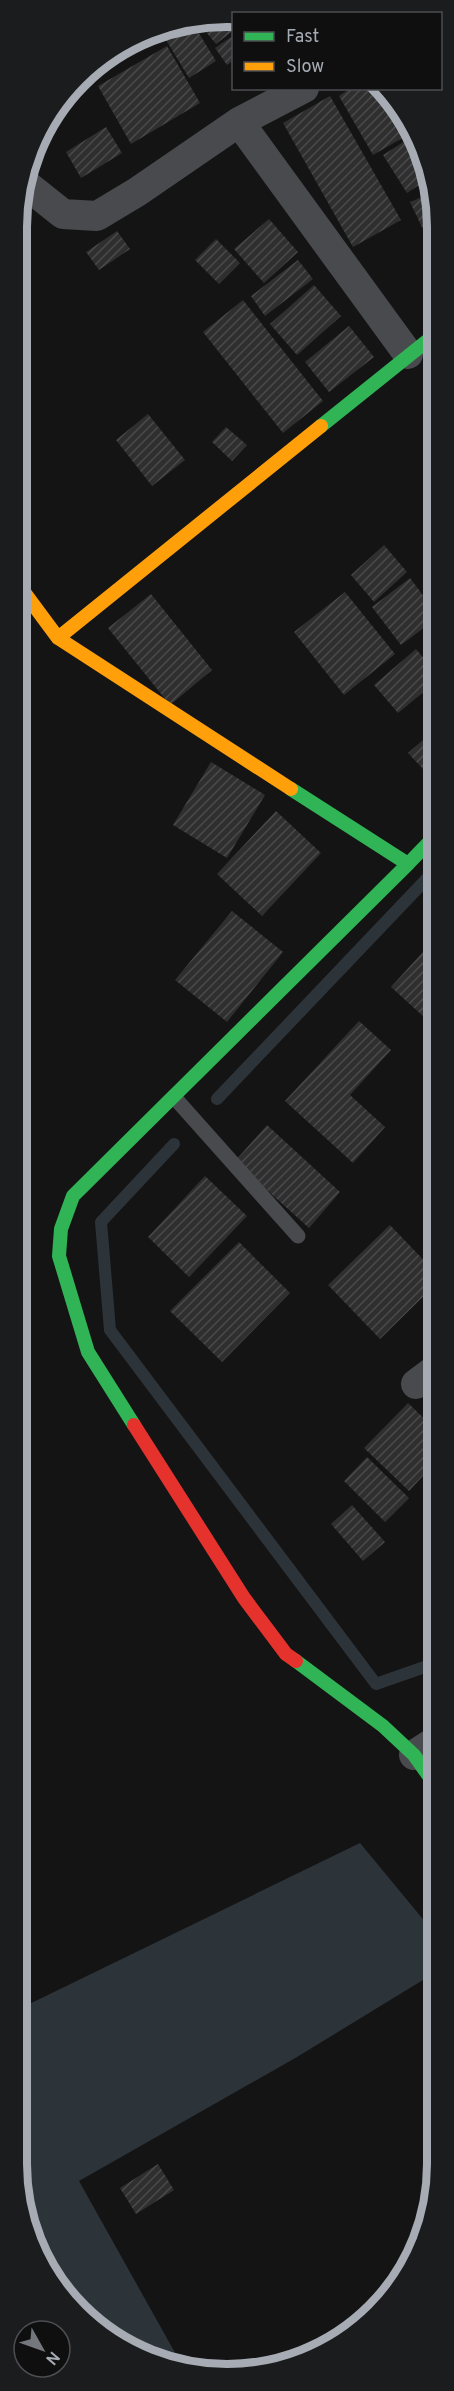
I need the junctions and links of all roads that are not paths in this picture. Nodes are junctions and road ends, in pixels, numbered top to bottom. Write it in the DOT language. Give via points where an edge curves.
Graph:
graph roads {
  1 [pos="300,90"];
  2 [pos="239,122"];
  3 [pos="31,189"];
  4 [pos="427,345"];
  5 [pos="27,596"];
  6 [pos="58,638"];
  7 [pos="427,844"];
  8 [pos="408,864"];
  9 [pos="174,1097"];
  10 [pos="298,1236"];
  11 [pos="425,1748"];
  1 -- 2 [label="street"];
  2 -- 3 [label="street" via="97,216 63,214"];
  2 -- 4 [label="street"];
  4 -- 6 [label="street"];
  5 -- 6 [label="street"];
  6 -- 8 [label="street"];
  7 -- 8 [label="street"];
  8 -- 9 [label="street"];
  9 -- 10 [label="lane"];
  9 -- 11 [label="street" via="73,1196 61,1229 58,1256 88,1352 244,1598 286,1654 383,1726"];
}
